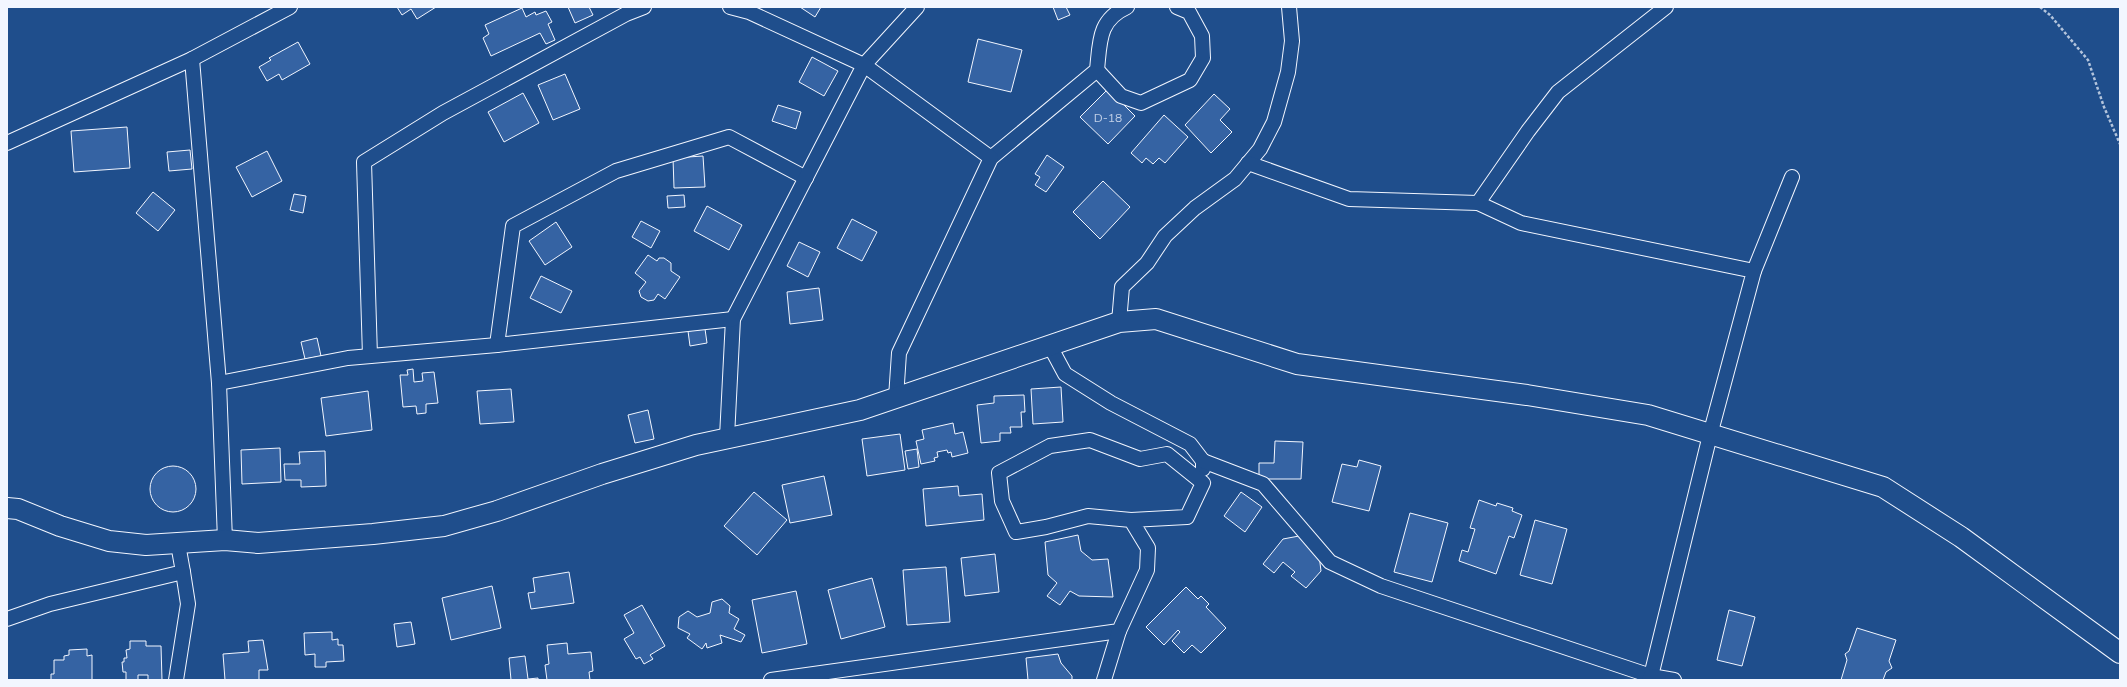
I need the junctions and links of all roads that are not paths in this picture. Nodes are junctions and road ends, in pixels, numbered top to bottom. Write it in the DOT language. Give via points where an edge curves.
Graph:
graph roads {
  1 [pos="290,7"];
  2 [pos="644,7"];
  3 [pos="730,7"];
  4 [pos="916,7"];
  5 [pos="1127,7"];
  6 [pos="1177,7"];
  7 [pos="1289,7"];
  8 [pos="1666,7"];
  9 [pos="192,59"];
  10 [pos="864,65"];
  11 [pos="1097,70"];
  12 [pos="7,143"];
  13 [pos="991,158"];
  14 [pos="1248,163"];
  15 [pos="1792,176"];
  16 [pos="806,178"];
  17 [pos="1478,203"];
  18 [pos="1754,271"];
  19 [pos="733,319"];
  20 [pos="1119,322"];
  21 [pos="497,345"];
  22 [pos="1050,346"];
  23 [pos="370,356"];
  24 [pos="219,383"];
  25 [pos="896,398"];
  26 [pos="1710,435"];
  27 [pos="727,437"];
  28 [pos="1203,460"];
  29 [pos="1203,483"];
  30 [pos="7,508"];
  31 [pos="1131,520"];
  32 [pos="225,540"];
  33 [pos="178,544"];
  34 [pos="183,572"];
  35 [pos="7,619"];
  36 [pos="1119,631"];
  37 [pos="2120,653"];
  38 [pos="1650,678"];
  39 [pos="176,680"];
  40 [pos="771,680"];
  41 [pos="1104,680"];
  42 [pos="1674,680"];
  1 -- 9 [label="street"];
  2 -- 23 [label="street" via="626,14 443,114 364,162"];
  3 -- 10 [label="street" via="749,12"];
  4 -- 10 [label="street"];
  5 -- 11 [label="street" via="1114,13 1101,31"];
  6 -- 11 [label="street" via="1189,12 1202,36 1203,58 1190,80 1141,103 1121,96"];
  7 -- 14 [label="street" via="1292,42 1288,72 1274,122 1260,149"];
  8 -- 17 [label="street" via="1558,92"];
  9 -- 12 [label="street"];
  9 -- 24 [label="street"];
  10 -- 13 [label="street"];
  10 -- 16 [label="street"];
  11 -- 13 [label="street"];
  13 -- 25 [label="street" via="898,353"];
  14 -- 17 [label="street" via="1349,198"];
  14 -- 20 [label="street" via="1235,179 1195,208 1165,236 1146,263 1122,287"];
  15 -- 18 [label="street"];
  16 -- 19 [label="street"];
  16 -- 21 [label="street" via="729,137 616,171 513,226"];
  17 -- 18 [label="street" via="1521,223"];
  18 -- 26 [label="street"];
  19 -- 21 [label="street"];
  19 -- 27 [label="street"];
  20 -- 22 [label="street"];
  20 -- 26 [label="street" via="1156,320 1297,364 1527,395 1640,414"];
  21 -- 23 [label="street"];
  22 -- 25 [label="street"];
  22 -- 28 [label="street" via="1065,374 1111,403 1190,444"];
  23 -- 24 [label="street"];
  24 -- 32 [label="street"];
  25 -- 27 [label="street" via="860,410"];
  26 -- 37 [label="street" via="1883,487 1961,537"];
  26 -- 38 [label="street"];
  27 -- 32 [label="street" via="602,474 497,511 444,526 258,543"];
  28 -- 29 [label="street"];
  28 -- 38 [label="street" via="1263,484 1330,562 1381,586"];
  29 -- 31 [label="street" via="1187,516"];
  29 -- 31 [label="street" via="1167,454 1140,459 1090,440 1050,446 998,473 1002,501 1016,532 1088,516"];
  30 -- 33 [label="street" via="18,509 60,526 109,541 146,545"];
  31 -- 36 [label="street" via="1148,548 1147,570"];
  32 -- 33 [label="street"];
  33 -- 34 [label="street"];
  34 -- 35 [label="street" via="50,604"];
  34 -- 39 [label="street" via="188,604"];
  36 -- 40 [label="street"];
  36 -- 41 [label="street"];
  38 -- 42 [label="street"];
}
